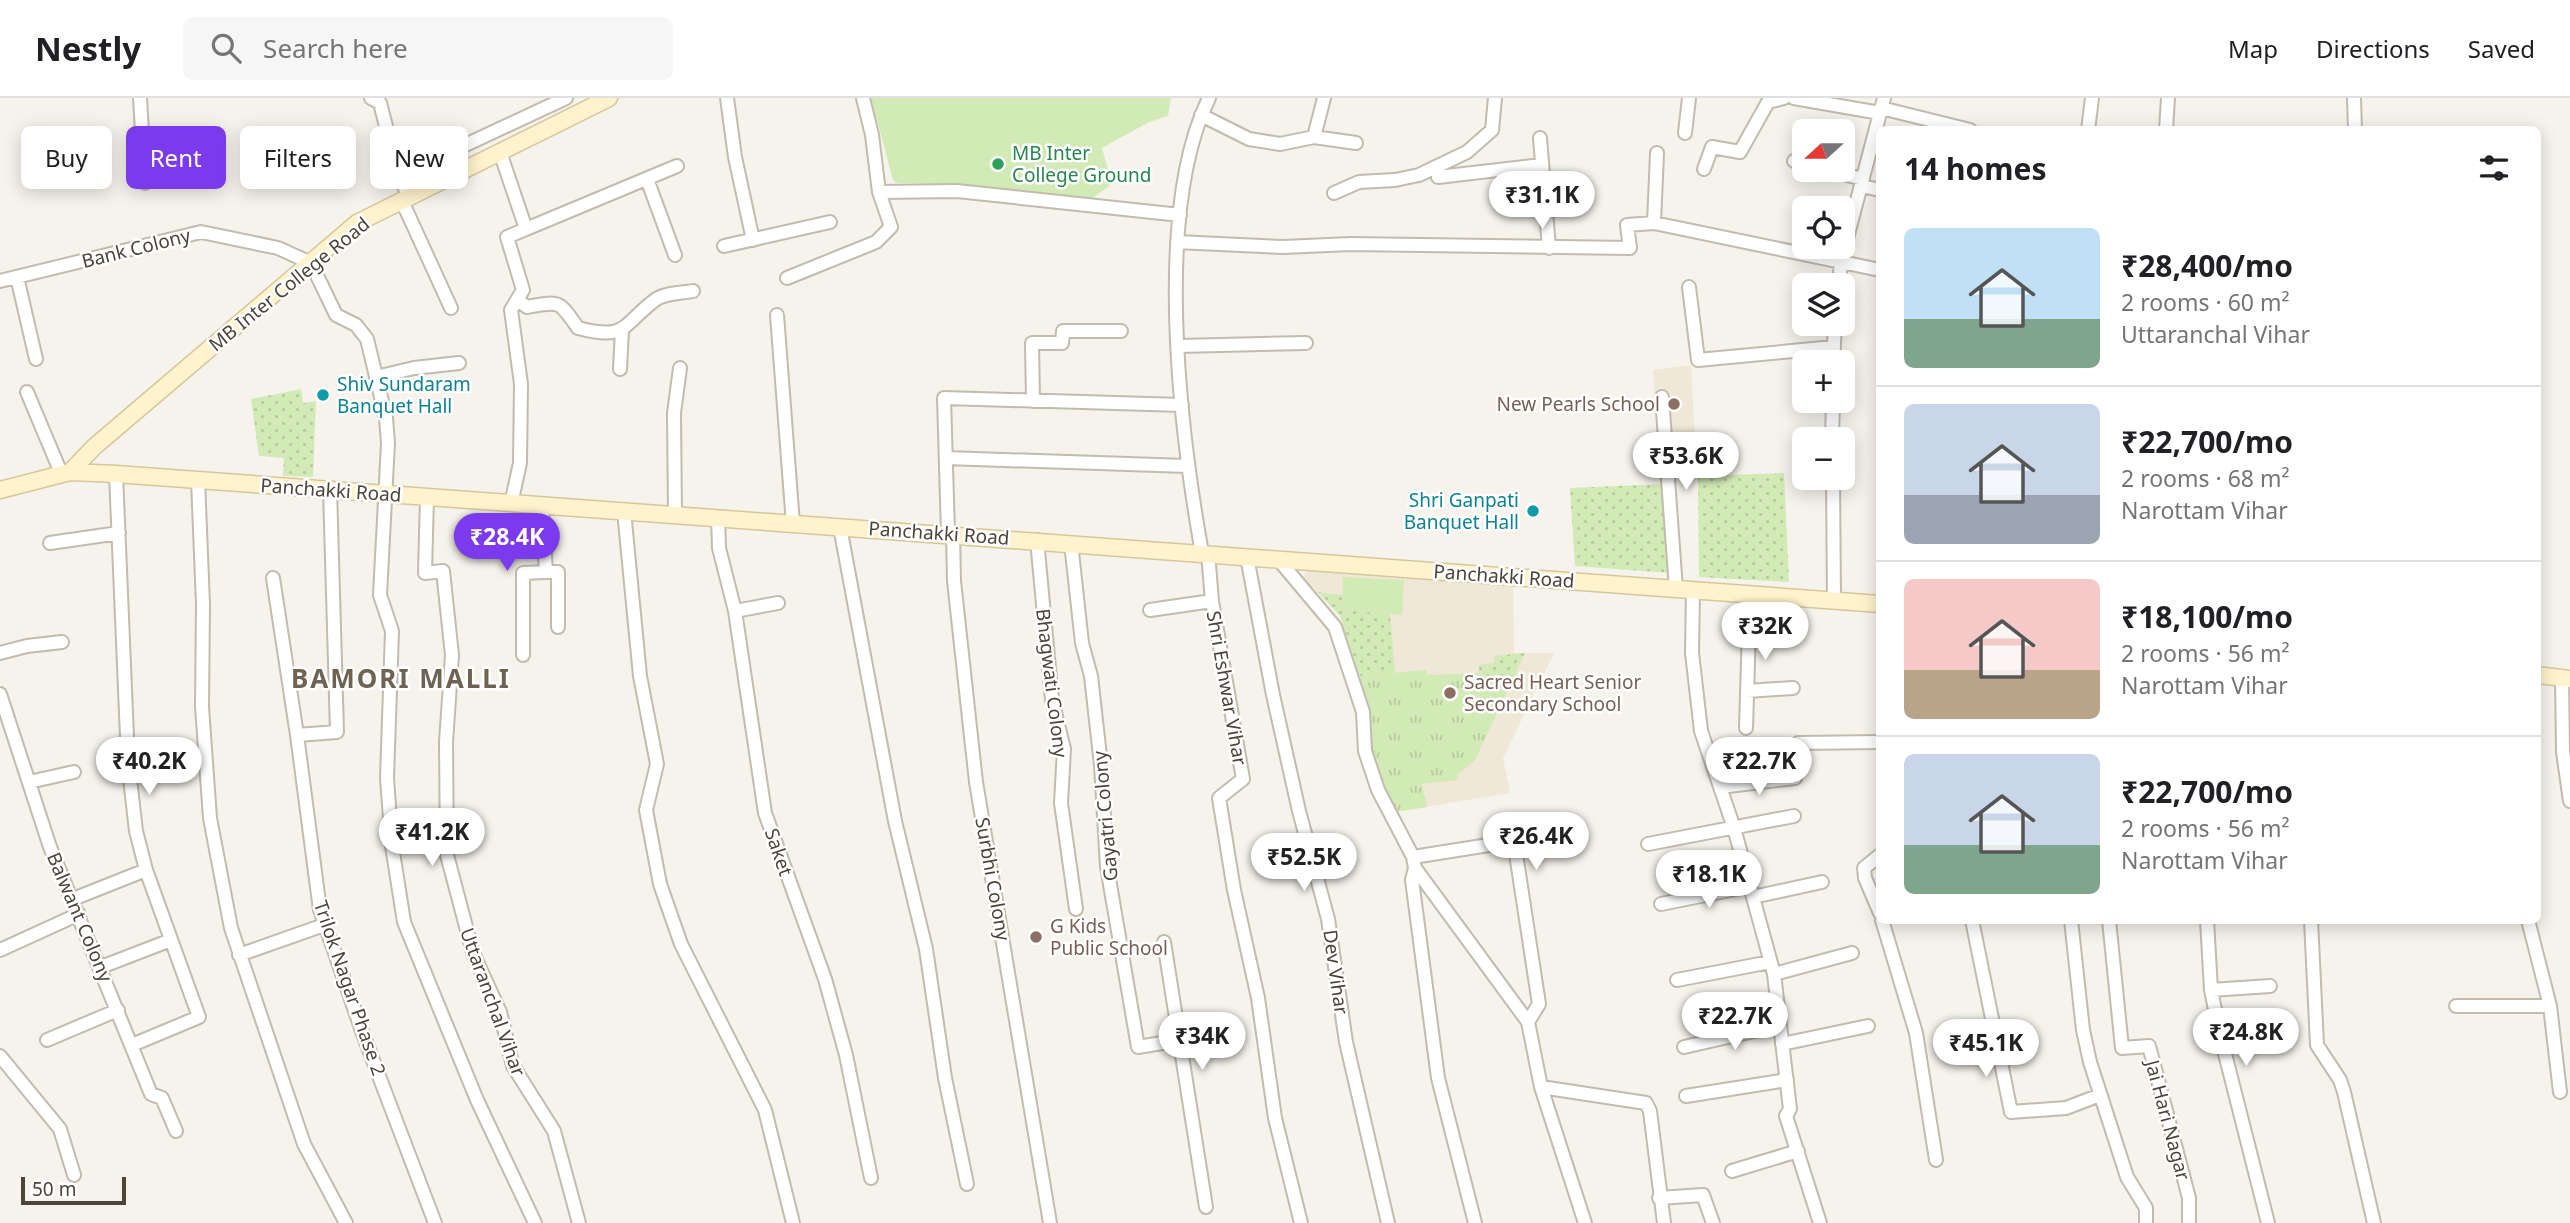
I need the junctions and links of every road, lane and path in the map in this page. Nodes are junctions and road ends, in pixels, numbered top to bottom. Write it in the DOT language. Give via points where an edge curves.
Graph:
graph roads {
  1 [pos="140,98"];
  2 [pos="371,98"];
  3 [pos="564,98"];
  4 [pos="609,98"];
  5 [pos="727,98"];
  6 [pos="863,98"];
  7 [pos="1209,98"];
  8 [pos="1324,98"];
  9 [pos="1495,98"];
  10 [pos="1689,98"];
  11 [pos="1784,98"];
  12 [pos="1794,98"];
  13 [pos="2092,98"];
  14 [pos="2168,98"];
  15 [pos="2354,98"];
  16 [pos="1768,100"];
  17 [pos="1882,107"];
  18 [pos="1201,115"];
  19 [pos="142,126"];
  20 [pos="386,126"];
  21 [pos="1877,126"];
  22 [pos="1955,126"];
  23 [pos="2088,126"];
  24 [pos="2166,126"];
  25 [pos="2355,126"];
  26 [pos="1876,131"];
  27 [pos="1685,133"];
  28 [pos="1314,138"];
  29 [pos="1540,138"];
  30 [pos="468,143"];
  31 [pos="1356,143"];
  32 [pos="500,152"];
  33 [pos="1657,153"];
  34 [pos="1541,165"];
  35 [pos="677,166"];
  36 [pos="1704,169"];
  37 [pos="1438,177"];
  38 [pos="647,179"];
  39 [pos="1855,180"];
  40 [pos="1863,183"];
  41 [pos="1876,188"];
  42 [pos="402,189"];
  43 [pos="879,192"];
  44 [pos="1334,193"];
  45 [pos="405,199"];
  46 [pos="1180,215"];
  47 [pos="830,222"];
  48 [pos="1654,223"];
  49 [pos="526,229"];
  50 [pos="753,240"];
  51 [pos="1177,242"];
  52 [pos="724,246"];
  53 [pos="1549,248"];
  54 [pos="675,255"];
  55 [pos="1842,261"];
  56 [pos="311,263"];
  57 [pos="1876,270"];
  58 [pos="1840,273"];
  59 [pos="17,277"];
  60 [pos="787,278"];
  61 [pos="0,281"];
  62 [pos="1689,287"];
  63 [pos="693,291"];
  64 [pos="519,301"];
  65 [pos="451,308"];
  66 [pos="777,315"];
  67 [pos="622,330"];
  68 [pos="1121,331"];
  69 [pos="1834,336"];
  70 [pos="1306,343"];
  71 [pos="1179,346"];
  72 [pos="1834,347"];
  73 [pos="1834,350"];
  74 [pos="36,359"];
  75 [pos="459,363"];
  76 [pos="680,368"];
  77 [pos="620,369"];
  78 [pos="376,377"];
  79 [pos="27,392"];
  80 [pos="1662,397"];
  81 [pos="1033,401"];
  82 [pos="1182,405"];
  83 [pos="946,457"];
  84 [pos="1187,466"];
  85 [pos="65,472"];
  86 [pos="116,474"];
  87 [pos="198,480"];
  88 [pos="330,489"];
  89 [pos="0,490"];
  90 [pos="1833,490"];
  91 [pos="384,494"];
  92 [pos="427,497"];
  93 [pos="511,503"];
  94 [pos="542,506"];
  95 [pos="624,511"];
  96 [pos="675,514"];
  97 [pos="719,517"];
  98 [pos="793,524"];
  99 [pos="840,527"];
  100 [pos="119,533"];
  101 [pos="951,533"];
  102 [pos="1037,540"];
  103 [pos="50,543"];
  104 [pos="1071,543"];
  105 [pos="1205,553"];
  106 [pos="1247,557"];
  107 [pos="1278,559"];
  108 [pos="546,572"];
  109 [pos="272,578"];
  110 [pos="1676,589"];
  111 [pos="1693,590"];
  112 [pos="1750,594"];
  113 [pos="1834,600"];
  114 [pos="1212,601"];
  115 [pos="778,603"];
  116 [pos="1876,604"];
  117 [pos="1150,610"];
  118 [pos="735,611"];
  119 [pos="558,627"];
  120 [pos="62,642"];
  121 [pos="0,653"];
  122 [pos="523,654"];
  123 [pos="2541,675"];
  124 [pos="2566,678"];
  125 [pos="1793,688"];
  126 [pos="1747,691"];
  127 [pos="0,694"];
  128 [pos="1746,728"];
  129 [pos="297,734"];
  130 [pos="1876,742"];
  131 [pos="1798,743"];
  132 [pos="74,772"];
  133 [pos="1795,778"];
  134 [pos="29,782"];
  135 [pos="1720,787"];
  136 [pos="2570,801"];
  137 [pos="1794,816"];
  138 [pos="1734,828"];
  139 [pos="1548,834"];
  140 [pos="1514,841"];
  141 [pos="1647,845"];
  142 [pos="1876,858"];
  143 [pos="1414,863"];
  144 [pos="146,870"];
  145 [pos="1822,882"];
  146 [pos="1751,891"];
  147 [pos="72,900"];
  148 [pos="1661,904"];
  149 [pos="1876,905"];
  150 [pos="1076,909"];
  151 [pos="79,914"];
  152 [pos="1883,924"];
  153 [pos="1973,924"];
  154 [pos="2071,924"];
  155 [pos="2109,924"];
  156 [pos="2207,924"];
  157 [pos="2311,924"];
  158 [pos="2529,924"];
  159 [pos="324,925"];
  160 [pos="171,940"];
  161 [pos="1164,942"];
  162 [pos="0,950"];
  163 [pos="1852,953"];
  164 [pos="239,955"];
  165 [pos="102,967"];
  166 [pos="1772,968"];
  167 [pos="1677,980"];
  168 [pos="2270,986"];
  169 [pos="2211,990"];
  170 [pos="2456,1006"];
  171 [pos="2550,1006"];
  172 [pos="118,1010"];
  173 [pos="1528,1022"];
  174 [pos="1780,1025"];
  175 [pos="1868,1026"];
  176 [pos="47,1040"];
  177 [pos="1180,1041"];
  178 [pos="1782,1044"];
  179 [pos="132,1045"];
  180 [pos="1684,1047"];
  181 [pos="0,1056"];
  182 [pos="1787,1080"];
  183 [pos="1541,1087"];
  184 [pos="2560,1092"];
  185 [pos="2100,1095"];
  186 [pos="1686,1096"];
  187 [pos="176,1130"];
  188 [pos="1798,1151"];
  189 [pos="1936,1160"];
  190 [pos="1732,1171"];
  191 [pos="74,1175"];
  192 [pos="872,1178"];
  193 [pos="967,1184"];
  194 [pos="1659,1198"];
  195 [pos="1206,1207"];
  196 [pos="346,1223"];
  197 [pos="435,1223"];
  198 [pos="535,1223"];
  199 [pos="579,1223"];
  200 [pos="793,1223"];
  201 [pos="1049,1223"];
  202 [pos="1301,1223"];
  203 [pos="1388,1223"];
  204 [pos="1475,1223"];
  205 [pos="1585,1223"];
  206 [pos="1664,1223"];
  207 [pos="1713,1223"];
  208 [pos="1820,1223"];
  209 [pos="2146,1223"];
  210 [pos="2189,1223"];
  211 [pos="2268,1223"];
  212 [pos="2374,1223"];
  1 -- 19 [label="street"];
  2 -- 20 [label="street" via="380,103"];
  3 -- 30 [label="street"];
  4 -- 32 [label="main road, MB Inter College Road"];
  5 -- 50 [label="street" via="734,157"];
  6 -- 43 [label="street" via="873,135"];
  7 -- 18 [label="street, Shri Eshwar Vihar"];
  8 -- 28 [label="street"];
  9 -- 44 [label="street" via="1492,130 1467,152 1406,179 1359,182"];
  10 -- 27 [label="street"];
  11 -- 16 [label="street"];
  12 -- 17 [label="street"];
  13 -- 23 [label="street"];
  14 -- 24 [label="street"];
  15 -- 25 [label="street"];
  16 -- 36 [label="street" via="1740,152 1712,147"];
  17 -- 21 [label="street"];
  17 -- 22 [label="street"];
  18 -- 28 [label="street" via="1249,139 1280,144"];
  18 -- 46 [label="street, Shri Eshwar Vihar"];
  26 -- 40 [label="street"];
  28 -- 31 [label="street"];
  29 -- 34 [label="street"];
  32 -- 45 [label="main road, MB Inter College Road"];
  32 -- 49 [label="street"];
  33 -- 48 [label="street"];
  34 -- 37 [label="street"];
  34 -- 53 [label="street"];
  35 -- 38 [label="street"];
  38 -- 49 [label="street"];
  38 -- 54 [label="street"];
  39 -- 40 [label="street"];
  40 -- 41 [label="street"];
  40 -- 55 [label="street"];
  42 -- 45 [label="street"];
  43 -- 46 [label="street" via="957,191"];
  43 -- 60 [label="street" via="891,227 876,242"];
  45 -- 56 [label="main road, MB Inter College Road" via="357,223"];
  45 -- 65 [label="street"];
  46 -- 51 [label="street, Shri Eshwar Vihar"];
  47 -- 50 [label="street"];
  48 -- 53 [label="street" via="1627,225 1630,248"];
  48 -- 55 [label="street"];
  49 -- 64 [label="street" via="507,237 523,290"];
  50 -- 52 [label="street"];
  51 -- 53 [label="street"];
  51 -- 71 [label="street, Shri Eshwar Vihar"];
  55 -- 57 [label="street"];
  55 -- 58 [label="street"];
  56 -- 59 [label="street, Bank Colony" via="278,248 201,232"];
  56 -- 78 [label="street" via="336,314 356,325 367,339"];
  56 -- 85 [label="main road, MB Inter College Road"];
  59 -- 61 [label="street, Bank Colony"];
  59 -- 74 [label="street"];
  62 -- 72 [label="street" via="1698,360"];
  63 -- 67 [label="street" via="657,298"];
  64 -- 67 [label="street" via="527,307 553,301 561,304 579,328 598,333"];
  64 -- 93 [label="street" via="511,310 521,384 520,463"];
  66 -- 98 [label="street"];
  67 -- 77 [label="street"];
  68 -- 81 [label="street" via="1063,331 1062,344 1032,344"];
  69 -- 72 [label="street"];
  70 -- 71 [label="street"];
  71 -- 82 [label="street, Shri Eshwar Vihar"];
  72 -- 73 [label="street"];
  75 -- 78 [label="street"];
  76 -- 96 [label="street" via="674,413"];
  78 -- 91 [label="street" via="388,443"];
  79 -- 85 [label="street"];
  80 -- 110 [label="street"];
  81 -- 82 [label="street"];
  81 -- 83 [label="street, Surbhi Colony" via="944,398"];
  82 -- 84 [label="street, Shri Eshwar Vihar"];
  83 -- 84 [label="street"];
  83 -- 101 [label="street, Surbhi Colony"];
  84 -- 105 [label="street, Shri Eshwar Vihar"];
  85 -- 86 [label="main road, Panchakki Road"];
  85 -- 89 [label="main road, Panchakki Road"];
  86 -- 87 [label="main road, Panchakki Road"];
  86 -- 100 [label="street"];
  87 -- 88 [label="main road, Panchakki Road"];
  87 -- 164 [label="street" via="202,707 210,818"];
  88 -- 91 [label="main road, Panchakki Road"];
  88 -- 129 [label="street" via="337,732"];
  90 -- 113 [label="street"];
  91 -- 92 [label="main road, Panchakki Road"];
  91 -- 198 [label="street" via="380,595 391,631 387,778 391,846 404,922 477,1100"];
  92 -- 93 [label="main road, Panchakki Road"];
  92 -- 199 [label="street, Uttaranchal Vihar" via="425,573 443,571 452,655 446,742 447,855 473,953 500,1012 513,1066 554,1130"];
  93 -- 94 [label="main road, Panchakki Road"];
  94 -- 95 [label="main road, Panchakki Road"];
  94 -- 108 [label="street"];
  95 -- 96 [label="main road, Panchakki Road"];
  95 -- 200 [label="street" via="640,676 657,764 646,810 660,884 681,943 765,1110"];
  96 -- 97 [label="main road, Panchakki Road"];
  97 -- 98 [label="main road, Panchakki Road"];
  97 -- 118 [label="street, Saket" via="719,548"];
  98 -- 99 [label="main road, Panchakki Road"];
  99 -- 101 [label="main road, Panchakki Road"];
  99 -- 193 [label="street" via="895,821 926,948 945,1078"];
  100 -- 103 [label="street"];
  100 -- 144 [label="street" via="128,761 136,831"];
  101 -- 102 [label="main road, Panchakki Road"];
  101 -- 201 [label="street, Surbhi Colony" via="976,782"];
  102 -- 104 [label="main road, Panchakki Road"];
  102 -- 150 [label="street, Bhagwati Colony" via="1052,700 1064,749 1061,803"];
  104 -- 105 [label="main road, Panchakki Road"];
  104 -- 177 [label="street, Gayatri Colony" via="1101,765 1107,867 1138,1047"];
  105 -- 106 [label="main road, Panchakki Road"];
  105 -- 114 [label="street, Shri Eshwar Vihar"];
  106 -- 107 [label="main road, Panchakki Road"];
  106 -- 203 [label="street, Dev Vihar" via="1278,721 1328,919 1346,1042"];
  107 -- 110 [label="main road, Panchakki Road"];
  107 -- 143 [label="street" via="1335,627 1363,712 1365,751 1377,790"];
  108 -- 119 [label="street" via="558,572"];
  108 -- 122 [label="street" via="523,573"];
  109 -- 129 [label="street, Trilok Nagar Phase 2"];
  110 -- 111 [label="main road, Panchakki Road"];
  111 -- 112 [label="main road, Panchakki Road"];
  111 -- 135 [label="street" via="1692,653 1701,730"];
  112 -- 113 [label="main road, Panchakki Road"];
  112 -- 126 [label="street"];
  113 -- 116 [label="main road, Panchakki Road"];
  114 -- 117 [label="street"];
  114 -- 202 [label="street, Shri Eshwar Vihar" via="1243,779 1219,798 1258,998 1275,1118"];
  115 -- 118 [label="street"];
  118 -- 192 [label="street, Saket" via="765,813 825,979"];
  120 -- 121 [label="street"];
  123 -- 124 [label="main road"];
  124 -- 136 [label="street" via="2563,752"];
  125 -- 126 [label="street"];
  126 -- 128 [label="street"];
  127 -- 134 [label="street, Balwant Colony"];
  129 -- 159 [label="street, Trilok Nagar Phase 2"];
  130 -- 131 [label="street"];
  132 -- 134 [label="street"];
  133 -- 135 [label="street"];
  134 -- 147 [label="street, Balwant Colony"];
  135 -- 138 [label="street"];
  137 -- 138 [label="street"];
  138 -- 141 [label="street"];
  138 -- 146 [label="street"];
  139 -- 140 [label="street"];
  140 -- 143 [label="street"];
  140 -- 173 [label="street" via="1539,1004"];
  142 -- 149 [label="street" via="1864,868 1864,878"];
  143 -- 173 [label="street"];
  143 -- 204 [label="street" via="1412,880 1438,1078"];
  144 -- 147 [label="street"];
  144 -- 160 [label="street"];
  145 -- 146 [label="street"];
  146 -- 148 [label="street"];
  146 -- 166 [label="street"];
  147 -- 151 [label="street, Balwant Colony"];
  151 -- 162 [label="street"];
  151 -- 165 [label="street, Balwant Colony"];
  152 -- 189 [label="street" via="1916,1032"];
  153 -- 185 [label="street" via="2011,1112 2066,1108"];
  154 -- 185 [label="street" via="2083,1030"];
  155 -- 210 [label="street, Jai Hari Nagar" via="2122,1048 2149,1046 2189,1198"];
  156 -- 169 [label="street"];
  157 -- 212 [label="street" via="2317,1045 2344,1092"];
  158 -- 171 [label="street"];
  159 -- 164 [label="street"];
  159 -- 197 [label="street, Trilok Nagar Phase 2"];
  160 -- 165 [label="street"];
  160 -- 179 [label="street" via="199,1017"];
  161 -- 177 [label="street"];
  163 -- 166 [label="street"];
  164 -- 196 [label="street" via="304,1144"];
  165 -- 172 [label="street, Balwant Colony"];
  166 -- 167 [label="street"];
  166 -- 174 [label="street"];
  168 -- 169 [label="street"];
  169 -- 211 [label="street"];
  170 -- 171 [label="street"];
  171 -- 184 [label="street"];
  172 -- 176 [label="street"];
  172 -- 179 [label="street, Balwant Colony"];
  173 -- 183 [label="street"];
  174 -- 178 [label="street"];
  174 -- 180 [label="street"];
  175 -- 178 [label="street"];
  177 -- 195 [label="street"];
  178 -- 182 [label="street"];
  179 -- 187 [label="street, Balwant Colony" via="151,1094 162,1098"];
  181 -- 191 [label="street" via="60,1129"];
  182 -- 186 [label="street"];
  182 -- 188 [label="street" via="1790,1109 1786,1116"];
  183 -- 194 [label="street" via="1646,1103"];
  183 -- 205 [label="street"];
  185 -- 209 [label="street" via="2127,1177 2146,1208"];
  188 -- 190 [label="street"];
  188 -- 208 [label="street"];
  194 -- 206 [label="street"];
  194 -- 207 [label="street" via="1703,1195"];
}
